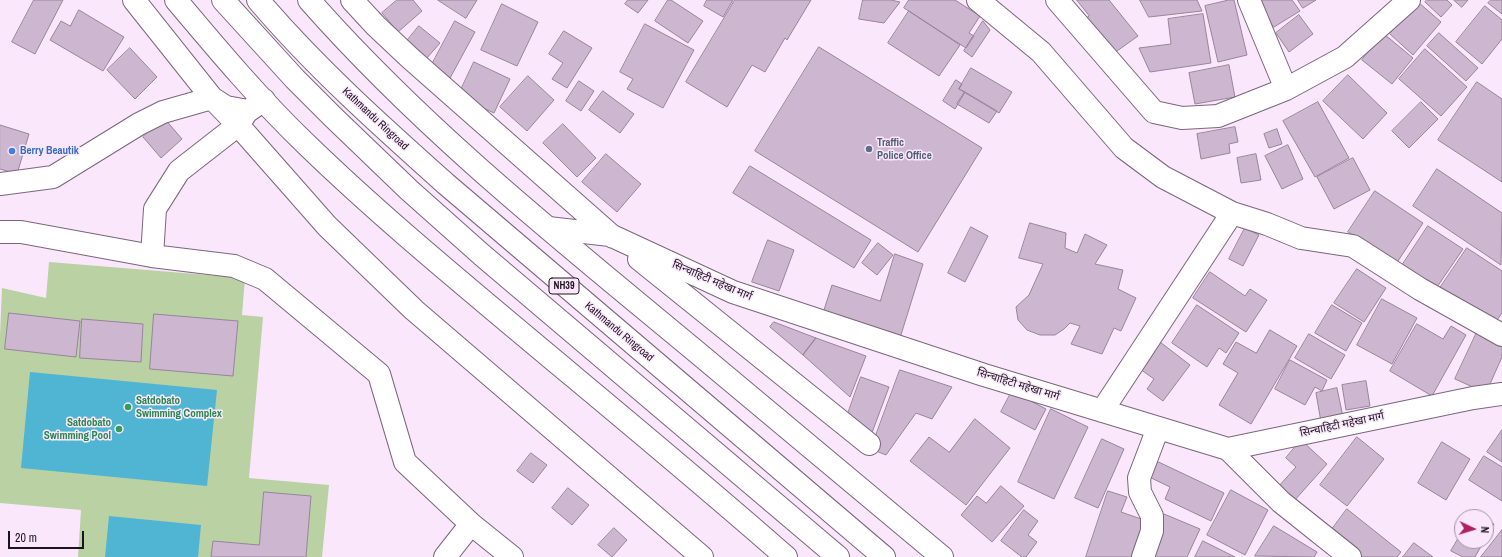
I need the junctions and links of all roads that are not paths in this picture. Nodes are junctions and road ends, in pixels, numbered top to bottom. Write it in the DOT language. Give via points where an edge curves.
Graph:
graph roads {
  1 [pos="134,0"];
  2 [pos="176,0"];
  3 [pos="223,0"];
  4 [pos="258,0"];
  5 [pos="309,0"];
  6 [pos="352,0"];
  7 [pos="978,0"];
  8 [pos="1057,0"];
  9 [pos="1249,0"];
  10 [pos="1409,0"];
  11 [pos="1286,89"];
  12 [pos="212,98"];
  13 [pos="250,112"];
  14 [pos="0,184"];
  15 [pos="1232,213"];
  16 [pos="548,228"];
  17 [pos="0,232"];
  18 [pos="610,234"];
  19 [pos="152,256"];
  20 [pos="1502,335"];
  21 [pos="1502,394"];
  22 [pos="1102,411"];
  23 [pos="1158,428"];
  24 [pos="869,444"];
  25 [pos="1228,449"];
  26 [pos="471,524"];
  27 [pos="445,557"];
  28 [pos="512,557"];
  29 [pos="702,557"];
  30 [pos="786,557"];
  31 [pos="838,557"];
  32 [pos="884,557"];
  33 [pos="942,557"];
  34 [pos="1143,557"];
  35 [pos="1350,557"];
  1 -- 12 [label="main road"];
  2 -- 13 [label="main road"];
  3 -- 31 [label="main road, NH39" via="338,123 409,190"];
  4 -- 32 [label="main road, Kathmandu Ringroad / NH39" via="306,53 446,184"];
  5 -- 16 [label="main road" via="433,128"];
  6 -- 18 [label="main road" via="410,58"];
  7 -- 15 [label="main road" via="1041,52 1124,148 1163,177"];
  8 -- 11 [label="main road" via="1154,112 1182,118 1218,116"];
  9 -- 11 [label="main road"];
  10 -- 11 [label="main road" via="1345,57"];
  12 -- 13 [label="main road" via="226,107"];
  12 -- 14 [label="main road" via="163,112 53,177"];
  13 -- 19 [label="main road" via="179,171 155,209"];
  13 -- 29 [label="main road" via="327,226 414,310"];
  13 -- 30 [label="main road" via="306,144 392,224"];
  15 -- 20 [label="main road" via="1301,238 1353,246 1420,289"];
  15 -- 22 [label="main road"];
  16 -- 18 [label="main road, सिन्चाहिटी महेखा मार्ग"];
  16 -- 33 [label="main road"];
  17 -- 19 [label="main road" via="21,232"];
  18 -- 22 [label="main road, सिन्चाहिटी महेखा मार्ग" via="733,292"];
  18 -- 24 [label="main road"];
  19 -- 26 [label="main road" via="234,266 265,279 380,374 405,462"];
  21 -- 25 [label="main road, सिन्चाहिटी महेखा मार्ग"];
  22 -- 23 [label="main road, सिन्चाहिटी महेखा मार्ग"];
  23 -- 25 [label="main road, सिन्चाहिटी महेखा मार्ग"];
  23 -- 34 [label="main road" via="1139,478 1140,492 1152,516 1152,531"];
  25 -- 35 [label="main road" via="1281,502"];
  26 -- 27 [label="main road"];
  26 -- 28 [label="main road"];
}
